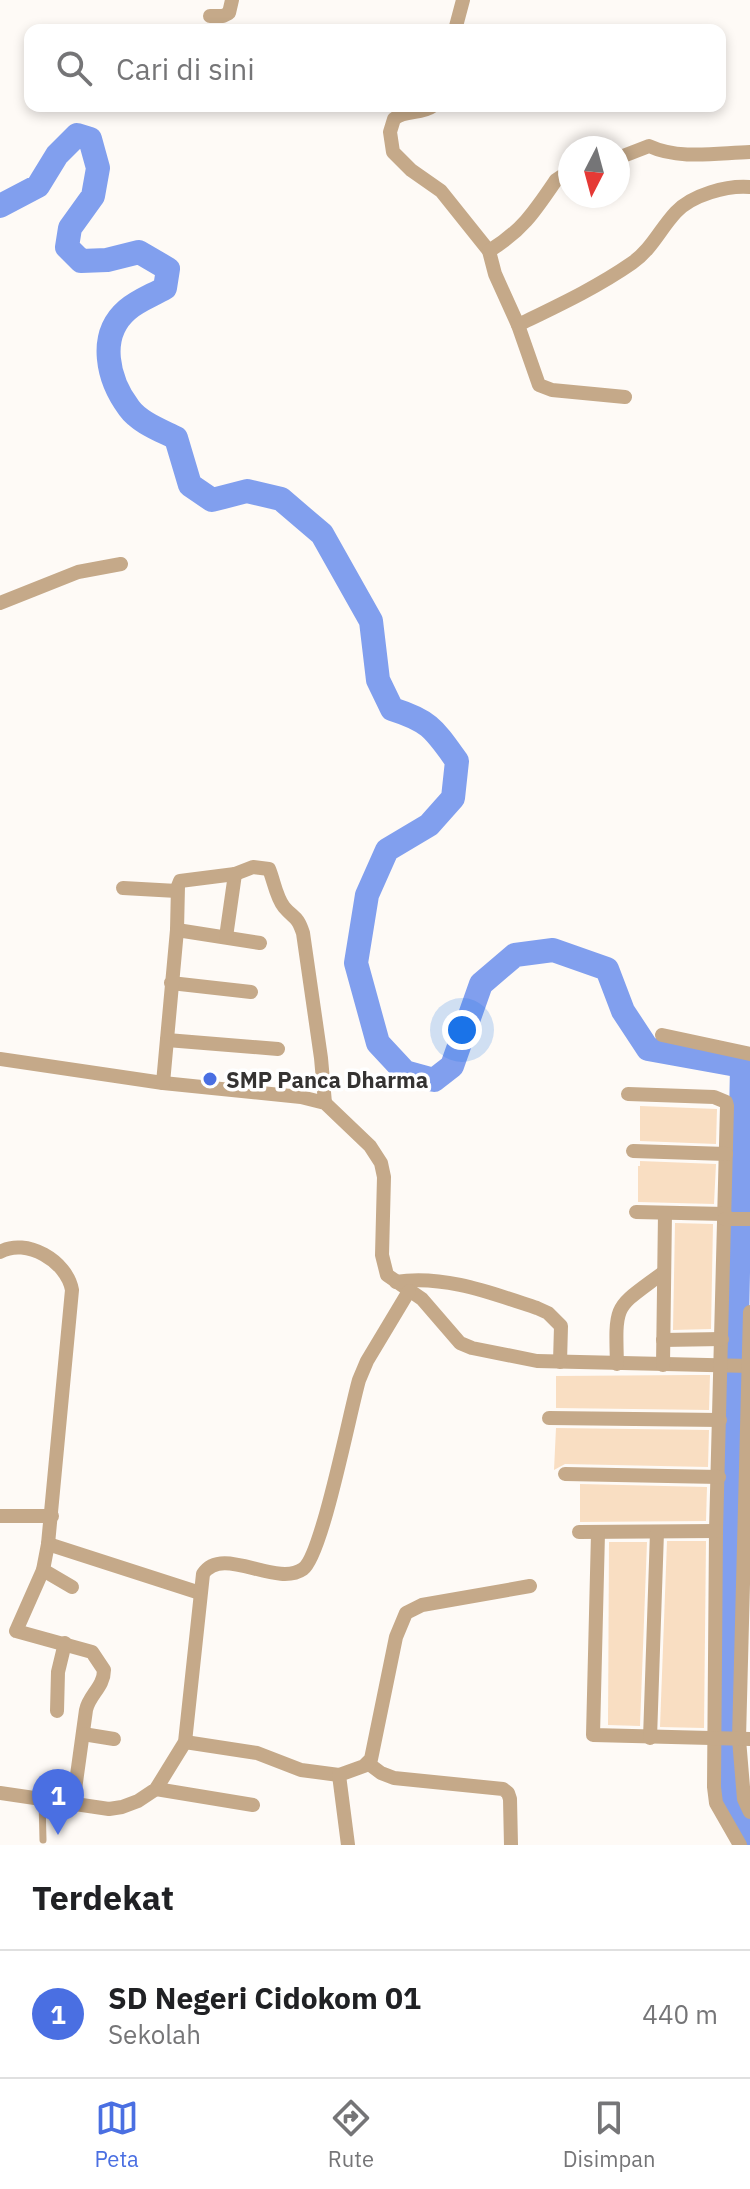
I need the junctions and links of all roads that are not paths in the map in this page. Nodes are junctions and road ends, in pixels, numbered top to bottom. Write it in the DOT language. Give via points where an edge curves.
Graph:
graph roads {
  1 [pos="232,0"];
  2 [pos="463,0"];
  3 [pos="210,16"];
  4 [pos="457,24"];
  5 [pos="423,112"];
  6 [pos="750,152"];
  7 [pos="630,153"];
  8 [pos="558,179"];
  9 [pos="750,187"];
  10 [pos="489,251"];
  11 [pos="518,325"];
  12 [pos="625,397"];
  13 [pos="121,564"];
  14 [pos="0,603"];
  15 [pos="235,874"];
  16 [pos="123,888"];
  17 [pos="177,891"];
  18 [pos="177,930"];
  19 [pos="226,937"];
  20 [pos="260,943"];
  21 [pos="171,983"];
  22 [pos="251,992"];
  23 [pos="662,1035"];
  24 [pos="167,1040"];
  25 [pos="278,1049"];
  26 [pos="750,1054"];
  27 [pos="0,1059"];
  28 [pos="163,1083"];
  29 [pos="628,1094"];
  30 [pos="325,1103"];
  31 [pos="633,1151"];
  32 [pos="726,1154"];
  33 [pos="636,1212"];
  34 [pos="665,1213"];
  35 [pos="725,1218"];
  36 [pos="748,1219"];
  37 [pos="0,1252"];
  38 [pos="664,1272"];
  39 [pos="403,1287"];
  40 [pos="750,1312"];
  41 [pos="722,1339"];
  42 [pos="663,1340"];
  43 [pos="560,1362"];
  44 [pos="617,1364"];
  45 [pos="663,1365"];
  46 [pos="721,1366"];
  47 [pos="748,1366"];
  48 [pos="549,1418"];
  49 [pos="720,1420"];
  50 [pos="749,1424"];
  51 [pos="565,1474"];
  52 [pos="719,1477"];
  53 [pos="748,1477"];
  54 [pos="0,1516"];
  55 [pos="52,1516"];
  56 [pos="716,1531"];
  57 [pos="579,1532"];
  58 [pos="657,1532"];
  59 [pos="598,1533"];
  60 [pos="747,1534"];
  61 [pos="48,1544"];
  62 [pos="43,1570"];
  63 [pos="530,1586"];
  64 [pos="72,1587"];
  65 [pos="200,1593"];
  66 [pos="16,1631"];
  67 [pos="0,1633"];
  68 [pos="65,1643"];
  69 [pos="57,1711"];
  70 [pos="83,1734"];
  71 [pos="650,1738"];
  72 [pos="114,1739"];
  73 [pos="745,1739"];
  74 [pos="713,1740"];
  75 [pos="185,1742"];
  76 [pos="369,1764"];
  77 [pos="339,1775"];
  78 [pos="156,1789"];
  79 [pos="0,1793"];
  80 [pos="42,1799"];
  81 [pos="73,1804"];
  82 [pos="253,1805"];
  83 [pos="750,1812"];
  84 [pos="43,1840"];
  85 [pos="348,1845"];
  86 [pos="511,1845"];
  87 [pos="740,1845"];
  1 -- 3 [label="street" via="229,13"];
  2 -- 4 [label="street"];
  5 -- 10 [label="street" via="394,119 393,152 441,191"];
  6 -- 7 [label="street" via="661,152 649,146"];
  8 -- 10 [label="street" via="524,226"];
  9 -- 11 [label="street" via="730,187 686,204 644,254"];
  10 -- 11 [label="street"];
  11 -- 12 [label="street" via="539,385"];
  13 -- 14 [label="street" via="78,572"];
  15 -- 17 [label="street" via="180,881"];
  15 -- 19 [label="street"];
  15 -- 30 [label="street" via="253,867 269,869 285,908 298,918"];
  16 -- 17 [label="street"];
  17 -- 18 [label="street"];
  18 -- 19 [label="street"];
  18 -- 21 [label="street"];
  19 -- 20 [label="street"];
  21 -- 22 [label="street"];
  21 -- 24 [label="street"];
  23 -- 26 [label="street"];
  24 -- 25 [label="street"];
  24 -- 28 [label="street"];
  27 -- 28 [label="street"];
  28 -- 30 [label="street"];
  29 -- 32 [label="street" via="720,1099 727,1106"];
  30 -- 39 [label="street" via="381,1163 383,1265"];
  31 -- 32 [label="street"];
  32 -- 35 [label="street"];
  33 -- 34 [label="street"];
  34 -- 35 [label="street"];
  34 -- 38 [label="street"];
  35 -- 36 [label="street"];
  35 -- 41 [label="street"];
  37 -- 55 [label="street" via="20,1246 57,1263 70,1279"];
  38 -- 42 [label="street"];
  38 -- 44 [label="street" via="618,1312"];
  39 -- 43 [label="street" via="431,1308 460,1343"];
  39 -- 43 [label="street" via="418,1280 452,1284 548,1313 561,1326"];
  39 -- 65 [label="street" via="359,1380 326,1515 307,1565 283,1574 213,1565 203,1574"];
  40 -- 47 [label="street"];
  41 -- 42 [label="street"];
  41 -- 46 [label="street"];
  42 -- 45 [label="street"];
  43 -- 44 [label="street"];
  44 -- 45 [label="street"];
  45 -- 46 [label="street"];
  46 -- 47 [label="street"];
  46 -- 49 [label="street"];
  47 -- 50 [label="street"];
  48 -- 49 [label="street"];
  49 -- 52 [label="street"];
  50 -- 53 [label="street"];
  51 -- 52 [label="street"];
  52 -- 56 [label="street"];
  53 -- 60 [label="street"];
  54 -- 55 [label="street"];
  55 -- 61 [label="street"];
  56 -- 58 [label="street"];
  56 -- 74 [label="street"];
  57 -- 59 [label="street"];
  58 -- 59 [label="street"];
  58 -- 71 [label="street"];
  59 -- 71 [label="street" via="592,1731 596,1736"];
  60 -- 73 [label="street"];
  61 -- 62 [label="street"];
  61 -- 65 [label="street"];
  62 -- 64 [label="street"];
  62 -- 66 [label="street"];
  63 -- 76 [label="street" via="422,1605 406,1613 396,1637"];
  65 -- 75 [label="street"];
  66 -- 67 [label="street"];
  66 -- 68 [label="street"];
  68 -- 69 [label="street"];
  68 -- 70 [label="street" via="92,1652 104,1670 102,1684 87,1704"];
  70 -- 72 [label="street"];
  70 -- 81 [label="street"];
  71 -- 74 [label="street"];
  73 -- 74 [label="street"];
  73 -- 83 [label="street" via="744,1799"];
  74 -- 87 [label="street" via="716,1803"];
  75 -- 77 [label="street" via="257,1753 301,1770"];
  75 -- 78 [label="street"];
  76 -- 77 [label="street"];
  76 -- 86 [label="street" via="394,1778 503,1789 510,1799"];
  77 -- 85 [label="street"];
  78 -- 81 [label="street" via="122,1807"];
  78 -- 82 [label="street"];
  79 -- 80 [label="street"];
  80 -- 81 [label="street"];
  80 -- 84 [label="lane"];
}
